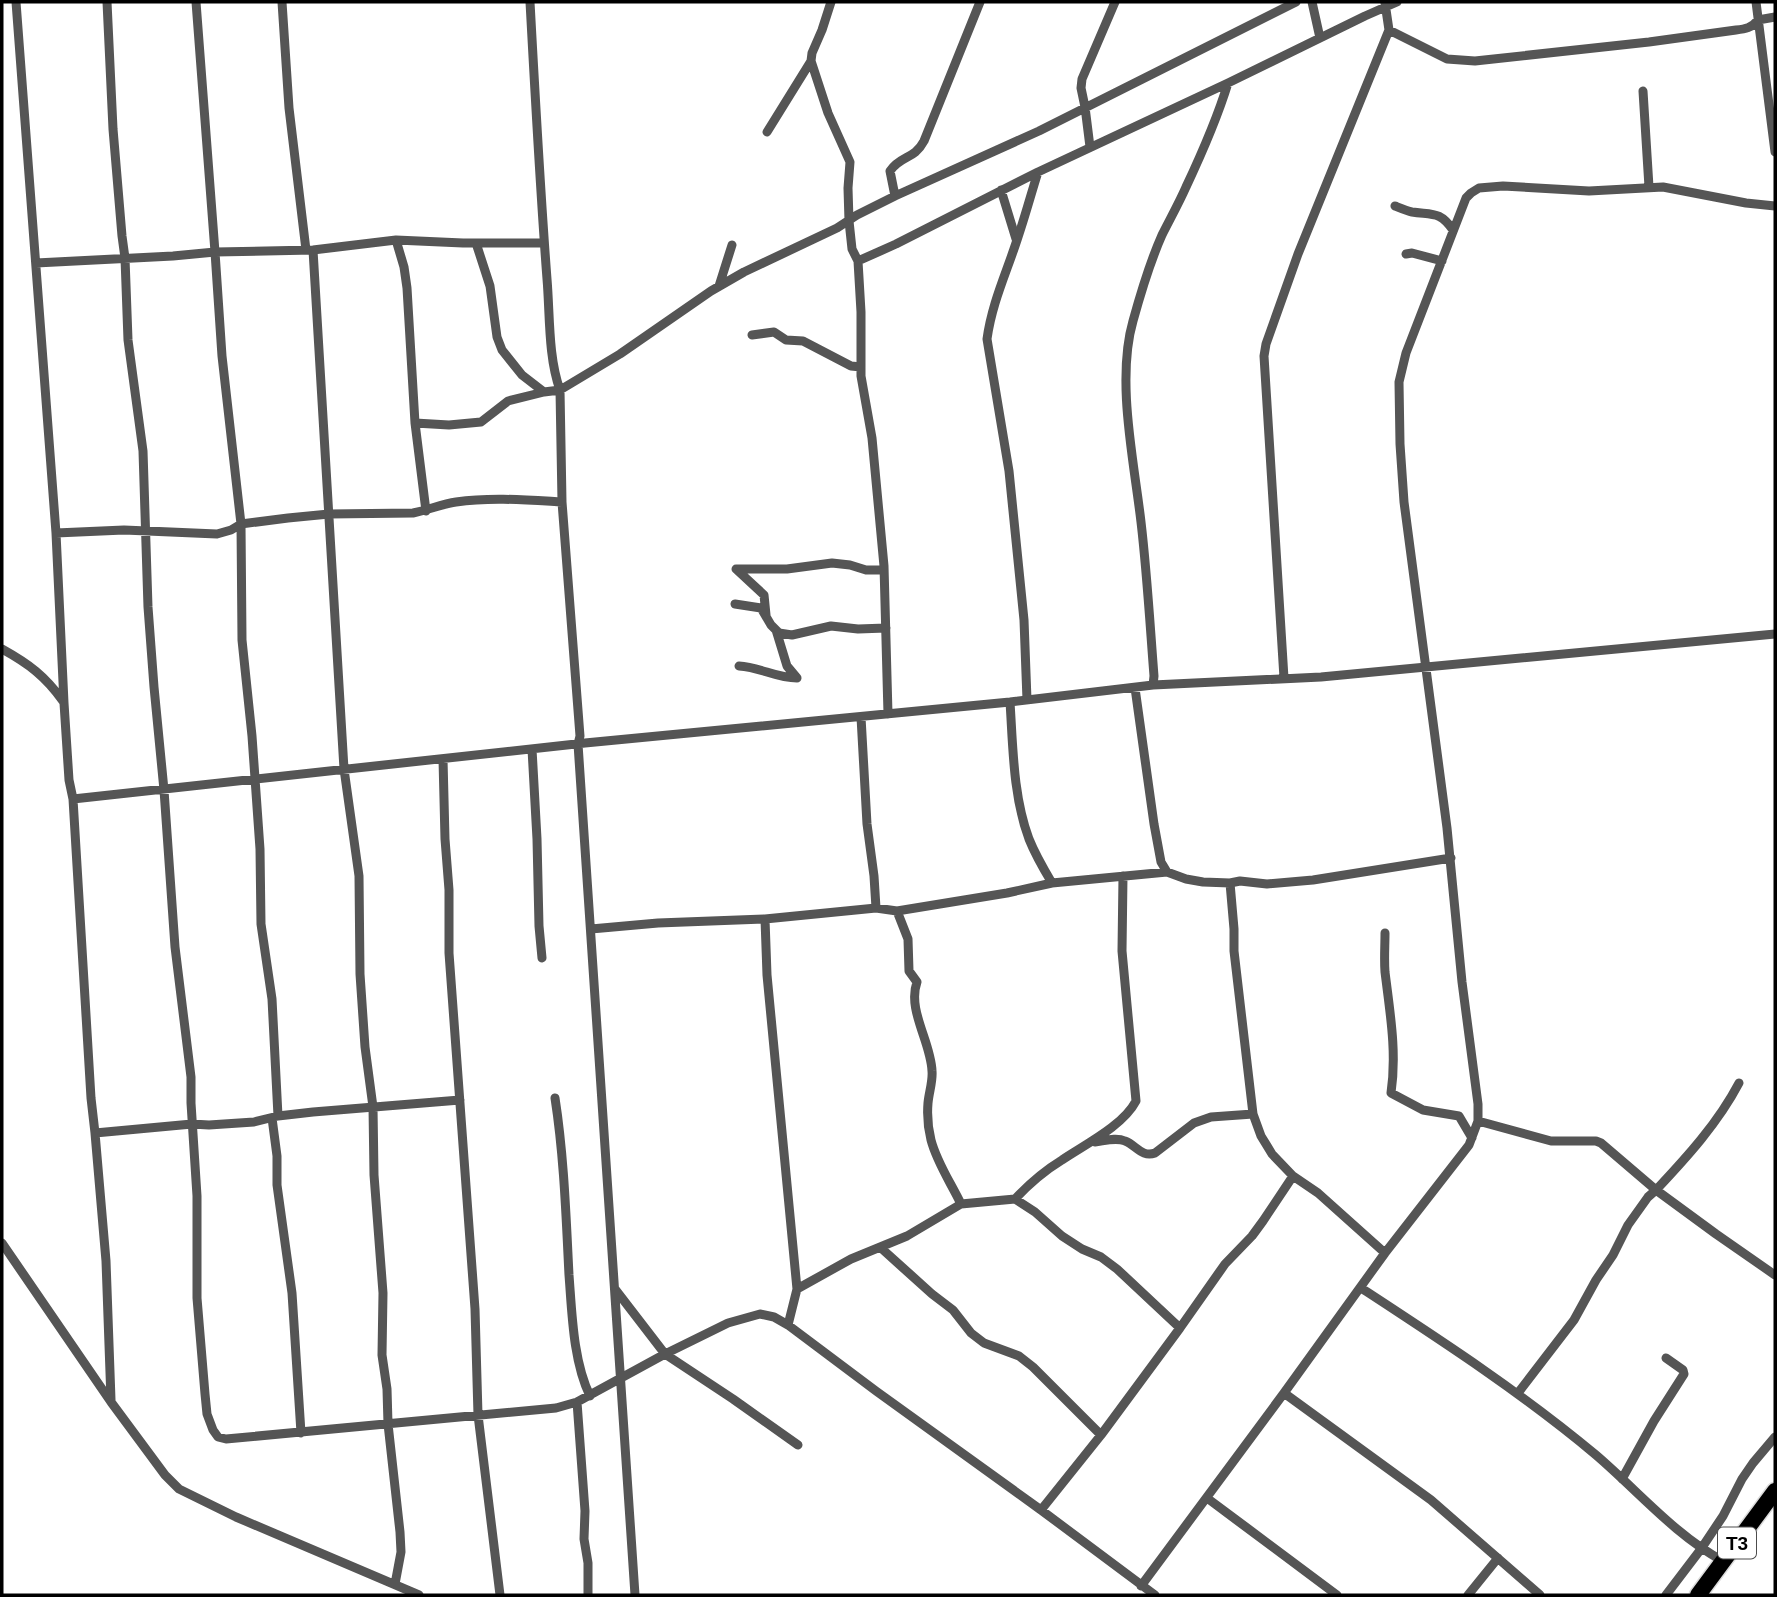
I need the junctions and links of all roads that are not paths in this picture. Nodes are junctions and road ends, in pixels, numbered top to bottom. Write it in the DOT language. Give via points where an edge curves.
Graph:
graph roads {
  1 [pos="16,2"];
  2 [pos="107,2"];
  3 [pos="196,2"];
  4 [pos="282,2"];
  5 [pos="530,2"];
  6 [pos="831,2"];
  7 [pos="980,2"];
  8 [pos="1115,2"];
  9 [pos="1296,2"];
  10 [pos="1312,2"];
  11 [pos="1397,2"];
  12 [pos="1756,2"];
  13 [pos="1386,4"];
  14 [pos="1775,17"];
  15 [pos="1758,20"];
  16 [pos="1389,30"];
  17 [pos="1320,38"];
  18 [pos="811,61"];
  19 [pos="1228,83"];
  20 [pos="1643,91"];
  21 [pos="1085,107"];
  22 [pos="767,132"];
  23 [pos="1090,147"];
  24 [pos="1775,152"];
  25 [pos="1038,172"];
  26 [pos="1649,187"];
  27 [pos="1001,190"];
  28 [pos="895,196"];
  29 [pos="1395,206"];
  30 [pos="1775,206"];
  31 [pos="849,221"];
  32 [pos="1453,230"];
  33 [pos="396,240"];
  34 [pos="1017,242"];
  35 [pos="476,243"];
  36 [pos="544,243"];
  37 [pos="732,245"];
  38 [pos="309,250"];
  39 [pos="215,252"];
  40 [pos="1406,254"];
  41 [pos="125,258"];
  42 [pos="858,261"];
  43 [pos="1442,261"];
  44 [pos="36,263"];
  45 [pos="719,286"];
  46 [pos="752,335"];
  47 [pos="861,367"];
  48 [pos="560,390"];
  49 [pos="544,391"];
  50 [pos="415,423"];
  51 [pos="424,494"];
  52 [pos="562,502"];
  53 [pos="426,511"];
  54 [pos="414,513"];
  55 [pos="329,514"];
  56 [pos="241,524"];
  57 [pos="146,532"];
  58 [pos="55,533"];
  59 [pos="884,570"];
  60 [pos="735,604"];
  61 [pos="765,615"];
  62 [pos="886,628"];
  63 [pos="776,631"];
  64 [pos="1775,634"];
  65 [pos="2,649"];
  66 [pos="739,666"];
  67 [pos="1426,666"];
  68 [pos="1284,678"];
  69 [pos="1153,685"];
  70 [pos="1135,688"];
  71 [pos="1027,700"];
  72 [pos="1010,702"];
  73 [pos="64,703"];
  74 [pos="888,713"];
  75 [pos="861,717"];
  76 [pos="578,744"];
  77 [pos="532,749"];
  78 [pos="443,760"];
  79 [pos="344,769"];
  80 [pos="254,780"];
  81 [pos="164,790"];
  82 [pos="73,799"];
  83 [pos="1451,858"];
  84 [pos="1162,871"];
  85 [pos="1123,876"];
  86 [pos="1052,883"];
  87 [pos="1230,883"];
  88 [pos="876,908"];
  89 [pos="897,911"];
  90 [pos="765,919"];
  91 [pos="591,929"];
  92 [pos="1385,933"];
  93 [pos="542,958"];
  94 [pos="1739,1083"];
  95 [pos="555,1098"];
  96 [pos="460,1100"];
  97 [pos="373,1107"];
  98 [pos="1253,1114"];
  99 [pos="275,1117"];
  100 [pos="1478,1121"];
  101 [pos="192,1124"];
  102 [pos="95,1133"];
  103 [pos="1472,1138"];
  104 [pos="1090,1143"];
  105 [pos="1293,1176"];
  106 [pos="1656,1190"];
  107 [pos="1015,1199"];
  108 [pos="961,1204"];
  109 [pos="2,1243"];
  110 [pos="881,1248"];
  111 [pos="1385,1253"];
  112 [pos="1774,1272"];
  113 [pos="615,1288"];
  114 [pos="1361,1288"];
  115 [pos="797,1289"];
  116 [pos="788,1325"];
  117 [pos="1180,1328"];
  118 [pos="665,1354"];
  119 [pos="1665,1357"];
  120 [pos="621,1379"];
  121 [pos="1284,1393"];
  122 [pos="1518,1393"];
  123 [pos="590,1396"];
  124 [pos="111,1402"];
  125 [pos="577,1402"];
  126 [pos="478,1415"];
  127 [pos="388,1424"];
  128 [pos="301,1433"];
  129 [pos="1101,1435"];
  130 [pos="1775,1437"];
  131 [pos="798,1445"];
  132 [pos="1622,1479"];
  133 [pos="1773,1496"];
  134 [pos="1207,1498"];
  135 [pos="1041,1510"];
  136 [pos="1701,1549"];
  137 [pos="1498,1558"];
  138 [pos="1723,1561"];
  139 [pos="395,1584"];
  140 [pos="1142,1586"];
  141 [pos="419,1595"];
  142 [pos="500,1595"];
  143 [pos="588,1595"];
  144 [pos="635,1595"];
  145 [pos="1155,1595"];
  146 [pos="1337,1595"];
  147 [pos="1468,1595"];
  148 [pos="1540,1595"];
  149 [pos="1666,1595"];
  150 [pos="1698,1595"];
  1 -- 44 [label="street"];
  2 -- 41 [label="street"];
  3 -- 39 [label="street"];
  4 -- 38 [label="street" via="289,108"];
  5 -- 36 [label="street"];
  6 -- 18 [label="street"];
  7 -- 28 [label="street" via="924,141 918,152 898,161 890,171"];
  8 -- 21 [label="street" via="1083,79"];
  9 -- 21 [label="street"];
  10 -- 17 [label="street"];
  11 -- 13 [label="street"];
  12 -- 15 [label="street"];
  13 -- 16 [label="street"];
  13 -- 17 [label="street"];
  14 -- 15 [label="street"];
  15 -- 16 [label="street" via="1736,30 1475,61 1447,59"];
  15 -- 24 [label="street"];
  16 -- 68 [label="street" via="1266,344"];
  17 -- 19 [label="street"];
  18 -- 22 [label="street"];
  18 -- 31 [label="street" via="850,162"];
  19 -- 23 [label="street"];
  19 -- 69 [label="street" via="1211,131 1162,235 1132,322 1126,355 1135,490 1149,592"];
  20 -- 26 [label="street"];
  21 -- 23 [label="street"];
  21 -- 28 [label="street"];
  23 -- 25 [label="street"];
  25 -- 27 [label="street"];
  25 -- 34 [label="street"];
  26 -- 30 [label="street"];
  26 -- 32 [label="street" via="1589,191 1479,188 1466,198"];
  27 -- 34 [label="street"];
  27 -- 42 [label="street"];
  28 -- 31 [label="street"];
  29 -- 32 [label="street" via="1446,219"];
  31 -- 42 [label="street"];
  31 -- 45 [label="street"];
  32 -- 43 [label="street"];
  33 -- 35 [label="street"];
  33 -- 38 [label="street"];
  33 -- 50 [label="street" via="407,288"];
  34 -- 71 [label="street" via="990,317 987,339 1009,471"];
  35 -- 36 [label="street"];
  35 -- 49 [label="street" via="502,350 522,375"];
  36 -- 48 [label="street"];
  37 -- 45 [label="street"];
  38 -- 39 [label="street"];
  38 -- 55 [label="street"];
  39 -- 41 [label="street"];
  39 -- 56 [label="street"];
  40 -- 43 [label="street"];
  41 -- 44 [label="street"];
  41 -- 57 [label="street"];
  42 -- 47 [label="street"];
  43 -- 67 [label="street" via="1399,382 1404,502"];
  44 -- 58 [label="street"];
  45 -- 48 [label="street"];
  46 -- 47 [label="street" via="774,332"];
  47 -- 59 [label="street"];
  48 -- 49 [label="street"];
  48 -- 52 [label="street"];
  49 -- 50 [label="street" via="508,401 481,422"];
  50 -- 51 [label="street"];
  51 -- 53 [label="street"];
  51 -- 54 [label="street"];
  52 -- 53 [label="street" via="473,500"];
  52 -- 76 [label="street"];
  53 -- 54 [label="street"];
  54 -- 55 [label="street"];
  55 -- 56 [label="street"];
  55 -- 79 [label="street"];
  56 -- 57 [label="street" via="217,534"];
  56 -- 80 [label="street" via="242,640"];
  57 -- 58 [label="street"];
  57 -- 81 [label="street"];
  58 -- 73 [label="street"];
  59 -- 61 [label="street" via="832,563 736,569 764,595"];
  59 -- 62 [label="street"];
  60 -- 61 [label="street" via="761,608"];
  61 -- 63 [label="street"];
  62 -- 63 [label="street" via="831,626 792,635"];
  62 -- 74 [label="street"];
  63 -- 66 [label="street" via="787,666 797,678"];
  64 -- 67 [label="street"];
  65 -- 73 [label="street" via="43,677"];
  67 -- 68 [label="street"];
  67 -- 83 [label="street"];
  68 -- 69 [label="street"];
  69 -- 70 [label="street"];
  70 -- 71 [label="street"];
  70 -- 84 [label="street"];
  71 -- 72 [label="street"];
  72 -- 74 [label="street"];
  72 -- 86 [label="street" via="1021,812 1038,860"];
  73 -- 82 [label="street"];
  74 -- 75 [label="street"];
  75 -- 76 [label="street"];
  75 -- 88 [label="street"];
  76 -- 77 [label="street"];
  76 -- 91 [label="street"];
  77 -- 78 [label="street"];
  77 -- 93 [label="street"];
  78 -- 79 [label="street"];
  78 -- 96 [label="street" via="449,953"];
  79 -- 80 [label="street"];
  79 -- 97 [label="street" via="359,876 360,974"];
  80 -- 81 [label="street"];
  80 -- 99 [label="street" via="261,924 272,999"];
  81 -- 82 [label="street"];
  81 -- 101 [label="street"];
  82 -- 102 [label="street"];
  83 -- 87 [label="street" via="1313,880"];
  83 -- 100 [label="street"];
  84 -- 85 [label="street"];
  84 -- 87 [label="street" via="1203,882"];
  85 -- 86 [label="street"];
  85 -- 104 [label="street" via="1122,951 1136,1101"];
  86 -- 89 [label="street"];
  87 -- 98 [label="street"];
  88 -- 89 [label="street"];
  88 -- 90 [label="street"];
  89 -- 108 [label="street" via="908,939 909,971 917,982 914,990 920,1025 930,1050 928,1127"];
  90 -- 91 [label="street"];
  90 -- 115 [label="street"];
  91 -- 113 [label="street"];
  92 -- 103 [label="street" via="1394,1045 1391,1093 1423,1110 1459,1116"];
  94 -- 106 [label="street" via="1714,1122"];
  95 -- 123 [label="street" via="571,1306 580,1370"];
  96 -- 97 [label="street"];
  96 -- 126 [label="street"];
  97 -- 99 [label="street"];
  97 -- 127 [label="street"];
  98 -- 104 [label="street" via="1194,1123 1150,1155 1125,1141"];
  98 -- 105 [label="street" via="1272,1154"];
  99 -- 101 [label="street"];
  99 -- 128 [label="street" via="277,1185 292,1293"];
  100 -- 103 [label="street"];
  100 -- 106 [label="street" via="1551,1141 1596,1141"];
  101 -- 102 [label="street"];
  101 -- 128 [label="street" via="197,1298 205,1394 213,1430 226,1439"];
  102 -- 124 [label="street"];
  103 -- 111 [label="street"];
  104 -- 107 [label="street" via="1041,1174"];
  105 -- 111 [label="street" via="1318,1192"];
  105 -- 117 [label="street"];
  106 -- 112 [label="street"];
  106 -- 122 [label="street" via="1628,1225 1574,1320"];
  107 -- 108 [label="street"];
  107 -- 117 [label="street" via="1062,1236 1117,1269"];
  108 -- 110 [label="street"];
  109 -- 124 [label="street"];
  110 -- 115 [label="street"];
  110 -- 129 [label="street" via="953,1310 971,1333 1033,1367"];
  111 -- 114 [label="street"];
  113 -- 118 [label="street"];
  113 -- 120 [label="street"];
  114 -- 121 [label="street"];
  114 -- 122 [label="street"];
  115 -- 116 [label="street"];
  116 -- 118 [label="street" via="760,1314 744,1317"];
  116 -- 135 [label="street"];
  117 -- 129 [label="street"];
  118 -- 120 [label="street"];
  118 -- 131 [label="street"];
  119 -- 132 [label="street" via="1684,1374"];
  120 -- 123 [label="street"];
  120 -- 144 [label="street"];
  121 -- 134 [label="street"];
  121 -- 137 [label="street" via="1431,1500"];
  122 -- 132 [label="street"];
  123 -- 125 [label="street"];
  124 -- 139 [label="street" via="180,1489"];
  125 -- 126 [label="street"];
  125 -- 143 [label="street"];
  126 -- 127 [label="street"];
  126 -- 142 [label="street"];
  127 -- 128 [label="street"];
  127 -- 139 [label="street" via="401,1552"];
  129 -- 135 [label="street"];
  130 -- 136 [label="street" via="1742,1479"];
  132 -- 136 [label="street"];
  133 -- 138 [label="highway, T3"];
  134 -- 140 [label="street"];
  134 -- 146 [label="street"];
  135 -- 140 [label="street"];
  136 -- 138 [label="street"];
  136 -- 149 [label="street"];
  137 -- 147 [label="street"];
  137 -- 148 [label="street"];
  138 -- 150 [label="highway, T3"];
  139 -- 141 [label="street"];
  140 -- 145 [label="street"];
}
